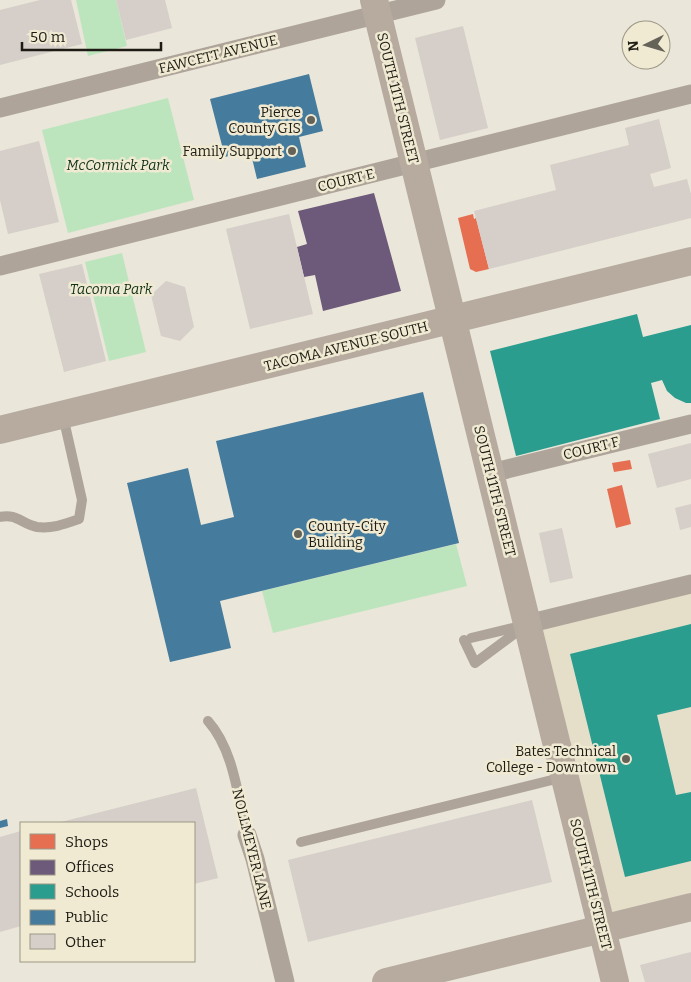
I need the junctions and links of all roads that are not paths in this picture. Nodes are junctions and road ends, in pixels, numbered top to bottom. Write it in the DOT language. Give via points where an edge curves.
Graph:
graph roads {
  1 [pos="436,0"];
  2 [pos="376,7"];
  3 [pos="691,94"];
  4 [pos="0,108"];
  5 [pos="415,163"];
  6 [pos="691,261"];
  7 [pos="0,266"];
  8 [pos="454,320"];
  9 [pos="63,415"];
  10 [pos="691,424"];
  11 [pos="0,430"];
  12 [pos="491,473"];
  13 [pos="0,517"];
  14 [pos="691,584"];
  15 [pos="527,624"];
  16 [pos="208,721"];
  17 [pos="565,776"];
  18 [pos="247,835"];
  19 [pos="301,842"];
  20 [pos="691,907"];
  21 [pos="602,929"];
  22 [pos="285,982"];
  23 [pos="386,982"];
  24 [pos="616,982"];
  1 -- 2 [label="street, FAWCETT AVENUE"];
  2 -- 4 [label="street, FAWCETT AVENUE"];
  2 -- 5 [label="main road, SOUTH 11TH STREET"];
  3 -- 5 [label="street, COURT E"];
  5 -- 7 [label="street, COURT E"];
  5 -- 8 [label="main road, SOUTH 11TH STREET"];
  6 -- 8 [label="main road, TACOMA AVENUE SOUTH"];
  8 -- 9 [label="main road, TACOMA AVENUE SOUTH"];
  8 -- 12 [label="main road, SOUTH 11TH STREET"];
  9 -- 11 [label="main road, TACOMA AVENUE SOUTH"];
  9 -- 13 [label="lane" via="82,500 79,519 48,527 35,526 8,515"];
  10 -- 12 [label="street, COURT F"];
  12 -- 15 [label="main road, SOUTH 11TH STREET"];
  14 -- 15 [label="street"];
  15 -- 15 [label="lane" via="475,663 468,639"];
  15 -- 17 [label="main road, SOUTH 11TH STREET"];
  16 -- 18 [label="lane, NOLLMEYER LANE" via="220,736 228,755"];
  17 -- 19 [label="lane"];
  17 -- 21 [label="main road, SOUTH 11TH STREET"];
  18 -- 22 [label="street, NOLLMEYER LANE"];
  20 -- 21 [label="main road"];
  21 -- 23 [label="main road"];
  21 -- 24 [label="main road, SOUTH 11TH STREET"];
}
